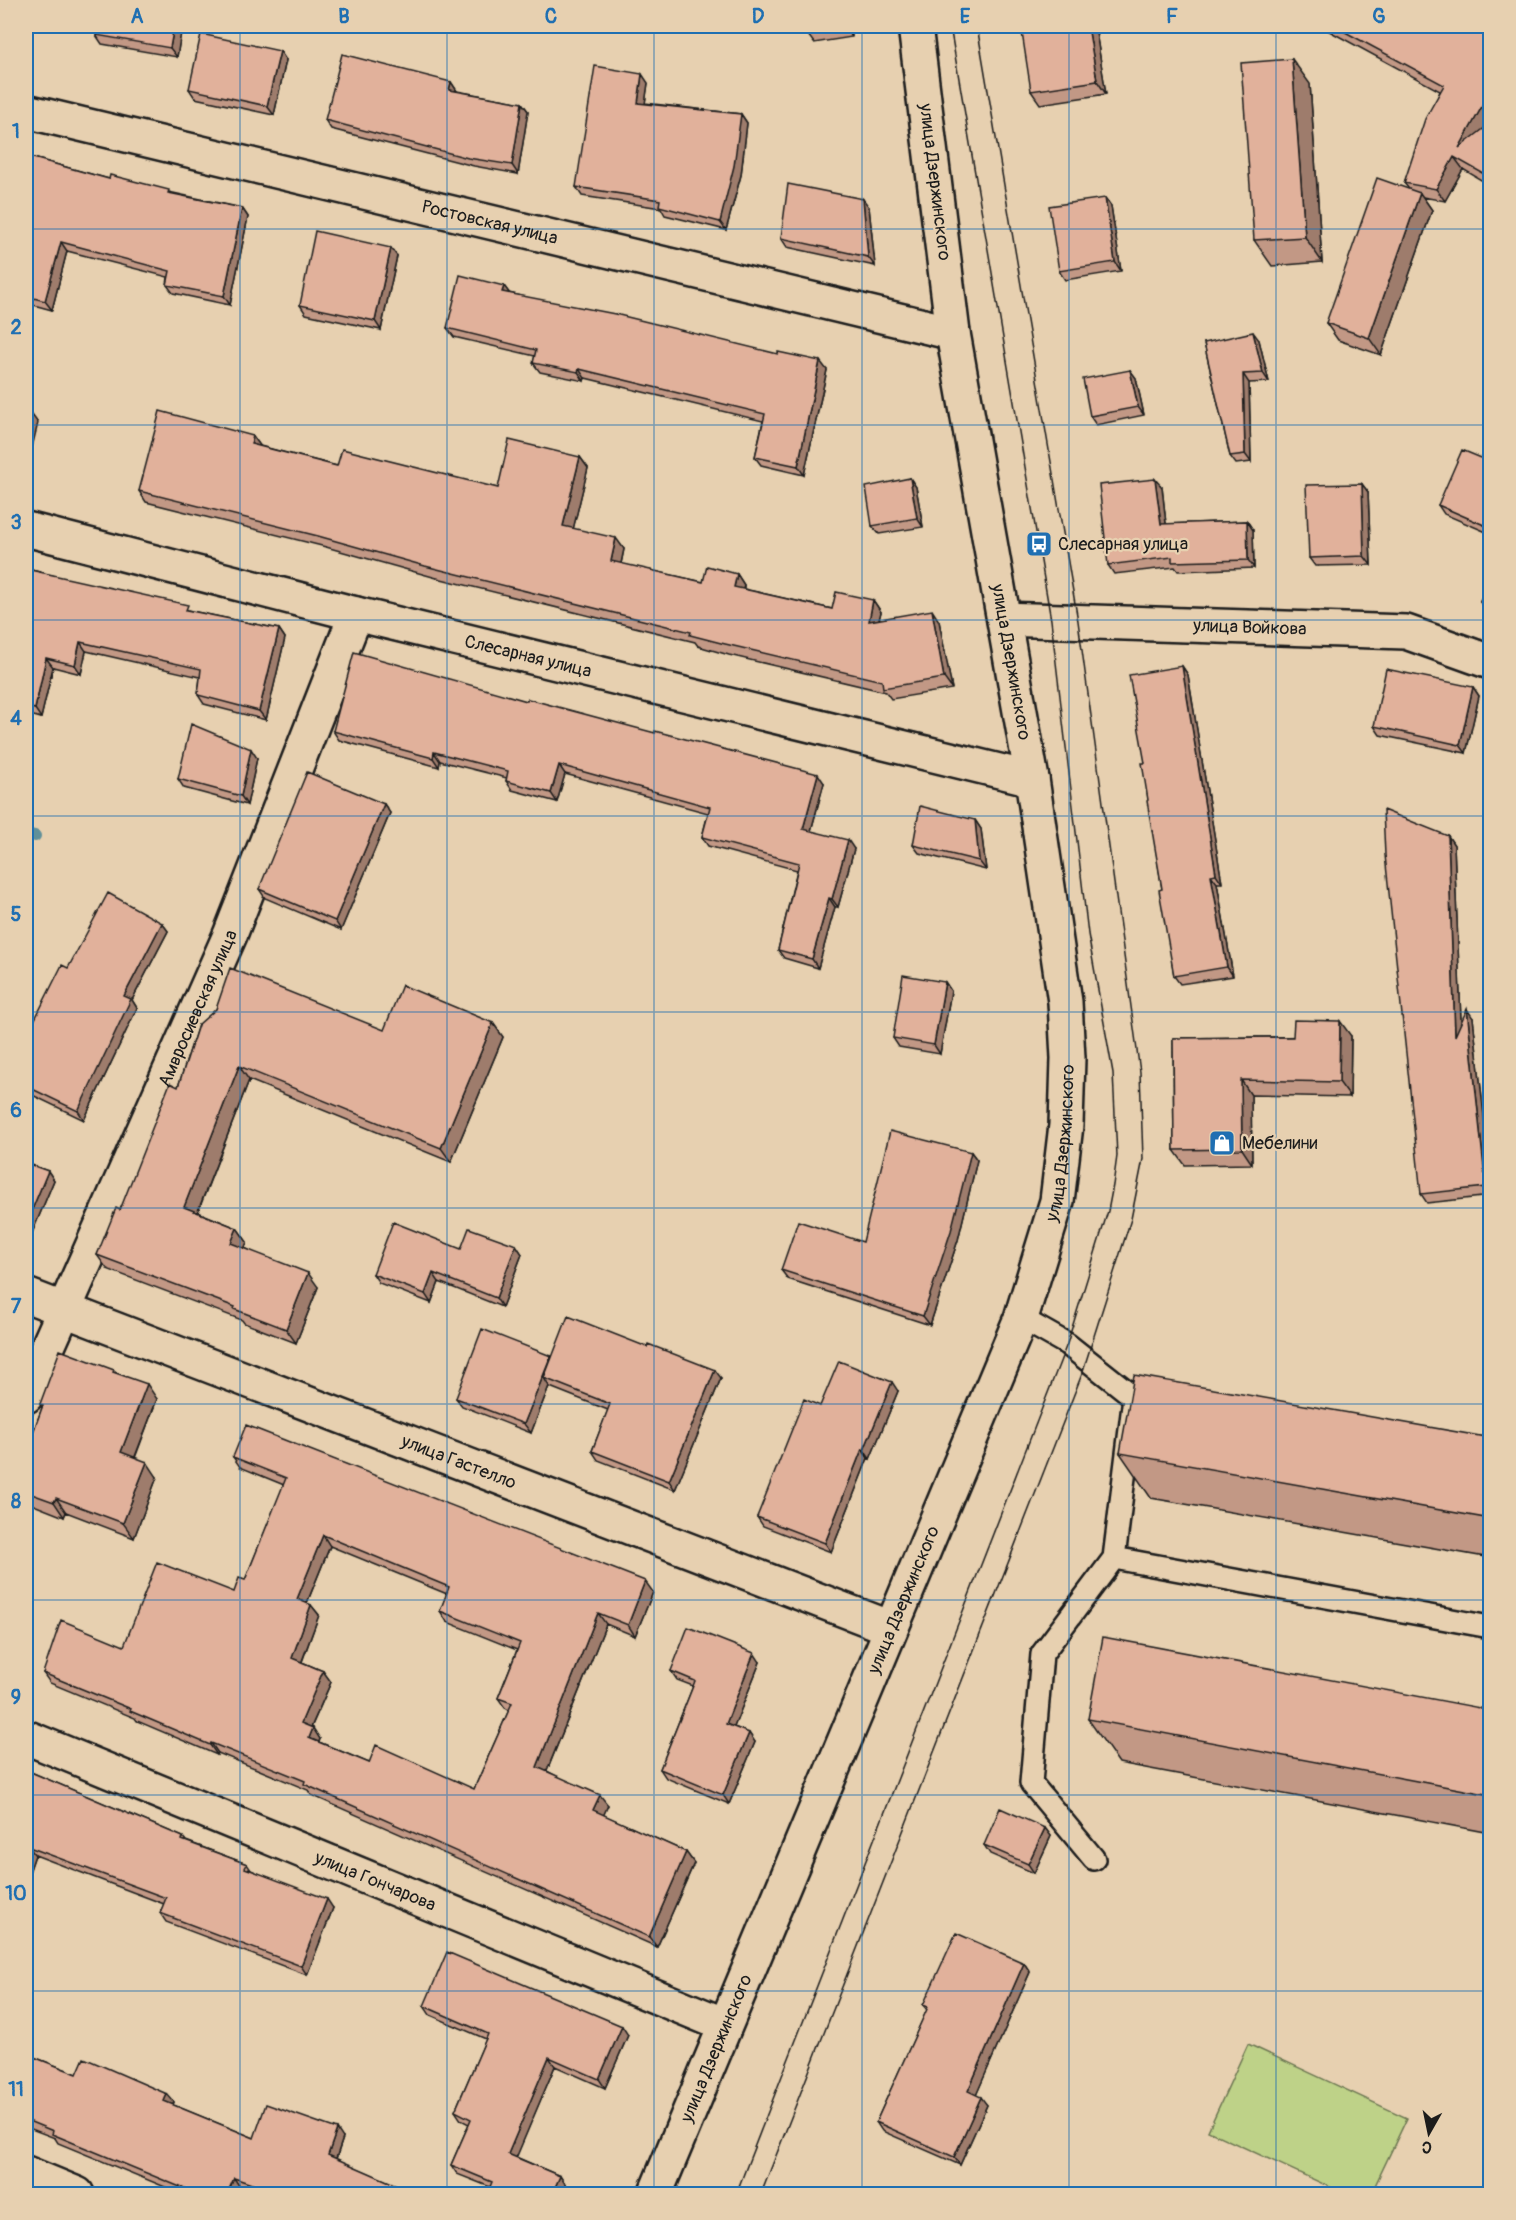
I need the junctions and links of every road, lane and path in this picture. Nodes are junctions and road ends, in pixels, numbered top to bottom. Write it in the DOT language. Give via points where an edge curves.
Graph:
graph roads {
  1 [pos="915,26"];
  2 [pos="26,111"];
  3 [pos="953,333"];
  4 [pos="26,529"];
  5 [pos="356,614"];
  6 [pos="1004,619"];
  7 [pos="1491,662"];
  8 [pos="1032,779"];
  9 [pos="26,1295"];
  10 [pos="64,1310"];
  11 [pos="1022,1318"];
  12 [pos="26,1396"];
  13 [pos="1114,1558"];
  14 [pos="1491,1627"];
  15 [pos="891,1628"];
  16 [pos="26,1737"];
  17 [pos="1094,1859"];
  18 [pos="725,2025"];
  19 [pos="26,2173"];
  20 [pos="77,2194"];
  21 [pos="655,2194"];
  1 -- 3 [label="street, улица Дзержинского"];
  2 -- 3 [label="street, Ростовская улица"];
  3 -- 6 [label="street, улица Дзержинского"];
  4 -- 5 [label="street, Слесарная улица"];
  5 -- 8 [label="street, Слесарная улица"];
  5 -- 10 [label="street, Амвросиевская улица" via="230,935"];
  6 -- 7 [label="street, улица Войкова" via="1406,632"];
  6 -- 8 [label="street, улица Дзержинского"];
  8 -- 11 [label="street, улица Дзержинского" via="1065,1002 1068,1058 1066,1125 1057,1201"];
  9 -- 10 [label="street, улица Гастелло"];
  10 -- 12 [label="street, Амвросиевская улица"];
  10 -- 15 [label="street, улица Гастелло"];
  11 -- 13 [label="lane" via="1067,1344 1134,1397"];
  11 -- 15 [label="street, улица Дзержинского"];
  13 -- 14 [label="lane"];
  13 -- 17 [label="lane" via="1042,1654 1031,1783"];
  15 -- 18 [label="street, улица Дзержинского"];
  16 -- 18 [label="street, улица Гончарова"];
  18 -- 21 [label="street, улица Дзержинского"];
  19 -- 20 [label="street"];
}
